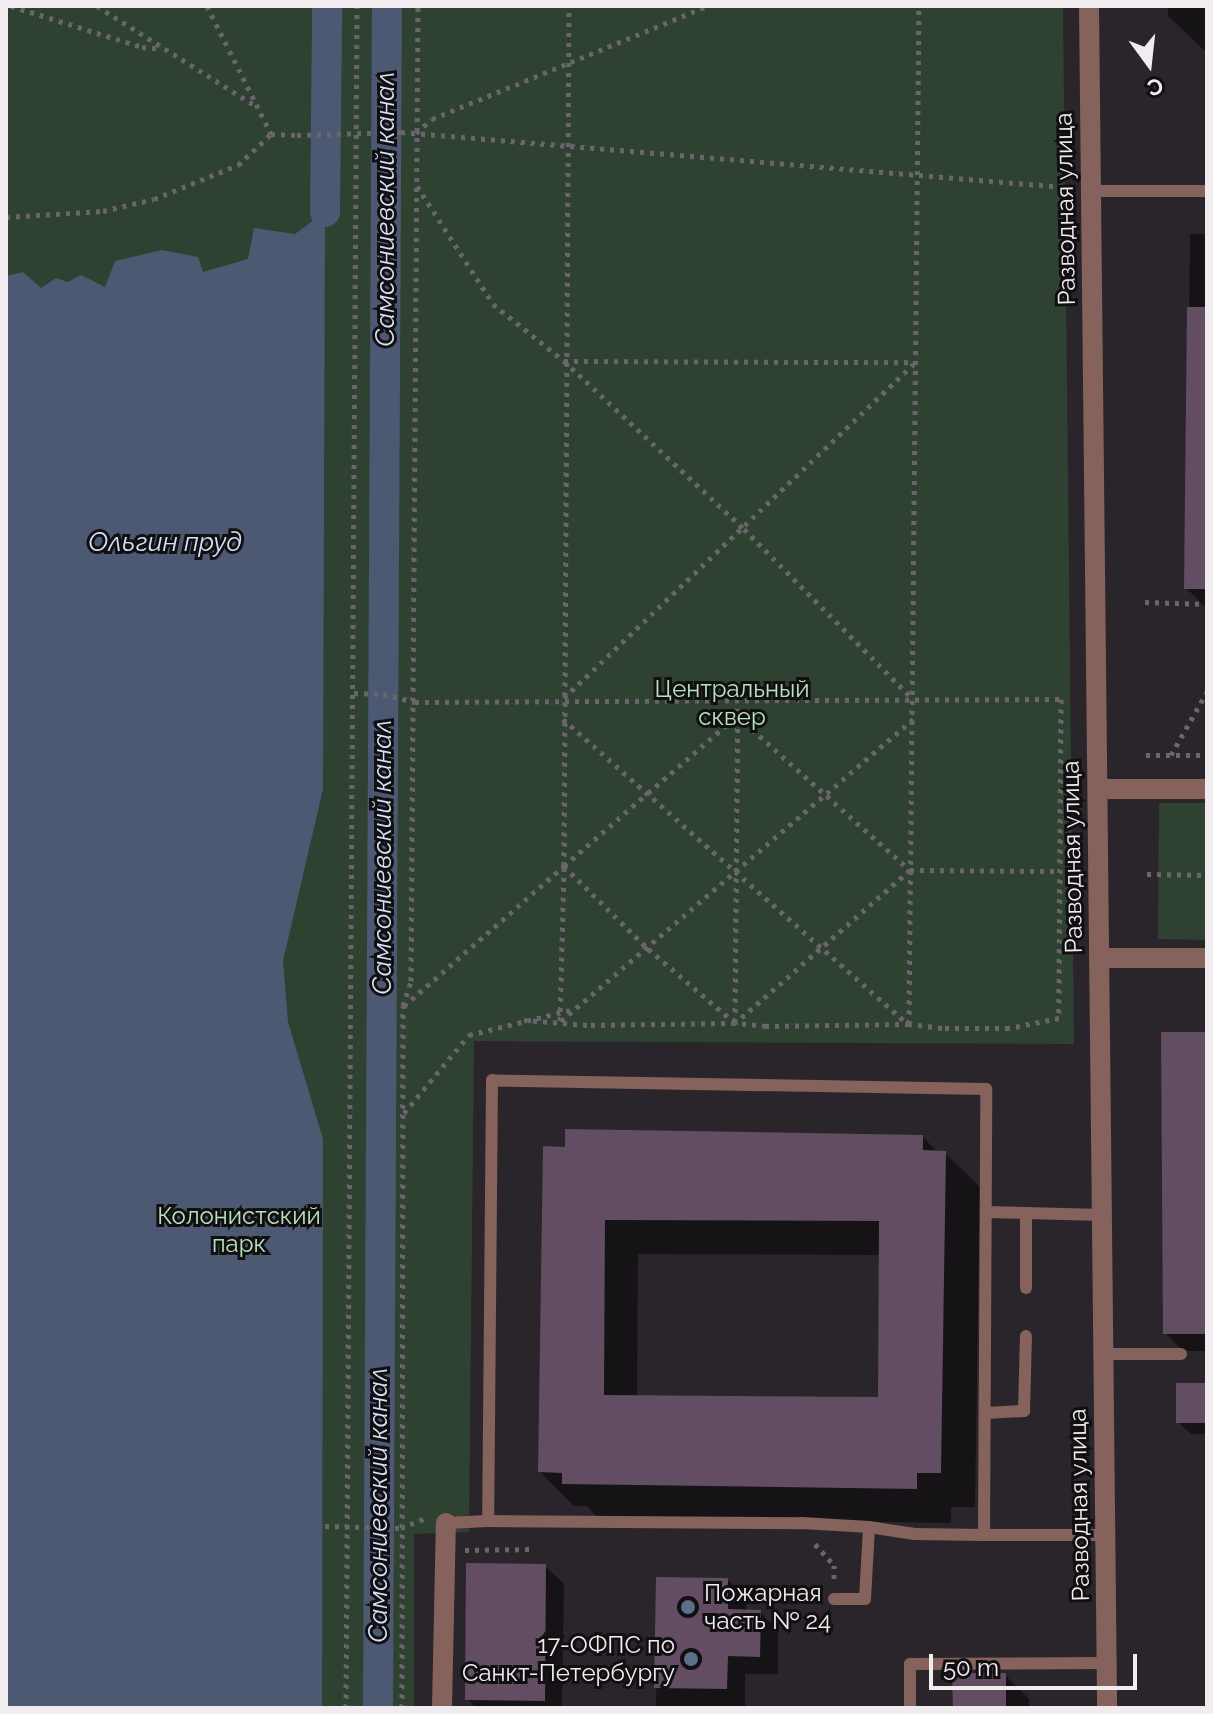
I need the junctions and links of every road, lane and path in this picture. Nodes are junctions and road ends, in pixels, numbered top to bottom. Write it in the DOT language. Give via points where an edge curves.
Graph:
graph roads {
  1 [pos="11,6"];
  2 [pos="97,6"];
  3 [pos="207,6"];
  4 [pos="357,6"];
  5 [pos="418,6"];
  6 [pos="569,6"];
  7 [pos="707,6"];
  8 [pos="919,6"];
  9 [pos="1089,6"];
  10 [pos="163,50"];
  11 [pos="568,63"];
  12 [pos="254,105"];
  13 [pos="416,133"];
  14 [pos="271,134"];
  15 [pos="566,147"];
  16 [pos="917,177"];
  17 [pos="416,184"];
  18 [pos="1064,187"];
  19 [pos="1091,191"];
  20 [pos="1207,191"];
  21 [pos="6,217"];
  22 [pos="564,361"];
  23 [pos="915,362"];
  24 [pos="744,529"];
  25 [pos="1145,602"];
  26 [pos="1207,604"];
  27 [pos="1207,692"];
  28 [pos="354,693"];
  29 [pos="563,700"];
  30 [pos="914,700"];
  31 [pos="415,702"];
  32 [pos="738,703"];
  33 [pos="737,716"];
  34 [pos="914,718"];
  35 [pos="563,719"];
  36 [pos="1146,755"];
  37 [pos="1171,755"];
  38 [pos="1207,755"];
  39 [pos="1098,789"];
  40 [pos="1207,789"];
  41 [pos="648,793"];
  42 [pos="823,794"];
  43 [pos="564,866"];
  44 [pos="736,870"];
  45 [pos="910,870"];
  46 [pos="1060,871"];
  47 [pos="1147,874"];
  48 [pos="1207,875"];
  49 [pos="645,946"];
  50 [pos="821,948"];
  51 [pos="1099,958"];
  52 [pos="1207,958"];
  53 [pos="403,1006"];
  54 [pos="575,1008"];
  55 [pos="561,1010"];
  56 [pos="524,1020"];
  57 [pos="560,1021"];
  58 [pos="735,1023"];
  59 [pos="909,1024"];
  60 [pos="403,1113"];
  61 [pos="986,1212"];
  62 [pos="1026,1214"];
  63 [pos="1102,1215"];
  64 [pos="1026,1288"];
  65 [pos="1026,1336"];
  66 [pos="1103,1354"];
  67 [pos="1181,1354"];
  68 [pos="985,1413"];
  69 [pos="488,1521"];
  70 [pos="446,1523"];
  71 [pos="796,1523"];
  72 [pos="325,1526"];
  73 [pos="869,1527"];
  74 [pos="348,1528"];
  75 [pos="401,1528"];
  76 [pos="984,1535"];
  77 [pos="1105,1535"];
  78 [pos="535,1549"];
  79 [pos="444,1551"];
  80 [pos="834,1599"];
  81 [pos="1106,1663"];
  82 [pos="346,1708"];
  83 [pos="402,1708"];
  84 [pos="442,1708"];
  85 [pos="910,1708"];
  86 [pos="1107,1708"];
  1 -- 10 [label="path"];
  2 -- 10 [label="path"];
  3 -- 12 [label="path"];
  4 -- 28 [label="path"];
  5 -- 13 [label="path"];
  6 -- 11 [label="path"];
  7 -- 11 [label="path"];
  8 -- 16 [label="path"];
  9 -- 19 [label="street, Разводная улица"];
  10 -- 12 [label="path"];
  11 -- 13 [label="path" via="432,119"];
  11 -- 15 [label="path"];
  12 -- 14 [label="path"];
  13 -- 14 [label="path, bridge"];
  13 -- 15 [label="path"];
  13 -- 17 [label="path"];
  14 -- 21 [label="path" via="238,165 154,199 103,211"];
  15 -- 16 [label="path"];
  15 -- 22 [label="path"];
  16 -- 18 [label="path"];
  16 -- 23 [label="path"];
  17 -- 22 [label="path" via="493,304"];
  17 -- 31 [label="path"];
  19 -- 20 [label="lane"];
  19 -- 39 [label="street, Разводная улица"];
  22 -- 23 [label="path"];
  22 -- 24 [label="path"];
  22 -- 29 [label="path"];
  23 -- 24 [label="path"];
  23 -- 30 [label="path"];
  24 -- 29 [label="path"];
  24 -- 30 [label="path"];
  25 -- 26 [label="path"];
  27 -- 37 [label="path"];
  28 -- 31 [label="path"];
  28 -- 74 [label="path"];
  29 -- 31 [label="path"];
  29 -- 32 [label="path"];
  29 -- 35 [label="path"];
  30 -- 32 [label="path"];
  30 -- 34 [label="path"];
  30 -- 46 [label="path" via="1061,699"];
  31 -- 53 [label="path" via="411,981"];
  32 -- 33 [label="path"];
  33 -- 41 [label="path"];
  33 -- 42 [label="path"];
  33 -- 44 [label="path"];
  34 -- 42 [label="path"];
  34 -- 45 [label="path"];
  35 -- 41 [label="path"];
  35 -- 43 [label="path"];
  36 -- 37 [label="path"];
  37 -- 38 [label="path"];
  39 -- 40 [label="street"];
  39 -- 51 [label="street, Разводная улица"];
  41 -- 43 [label="path"];
  41 -- 44 [label="path"];
  42 -- 44 [label="path"];
  42 -- 45 [label="path"];
  43 -- 49 [label="path"];
  43 -- 53 [label="path"];
  43 -- 55 [label="path"];
  44 -- 49 [label="path"];
  44 -- 50 [label="path"];
  44 -- 58 [label="path"];
  45 -- 46 [label="path"];
  45 -- 50 [label="path"];
  45 -- 59 [label="path"];
  46 -- 59 [label="path" via="1059,1018 1009,1028"];
  47 -- 48 [label="path"];
  49 -- 54 [label="path"];
  49 -- 58 [label="path"];
  50 -- 58 [label="path"];
  50 -- 59 [label="path"];
  51 -- 52 [label="street"];
  51 -- 63 [label="street, Разводная улица"];
  53 -- 60 [label="path"];
  54 -- 55 [label="path"];
  54 -- 57 [label="path"];
  55 -- 56 [label="path"];
  55 -- 57 [label="path"];
  56 -- 57 [label="path"];
  56 -- 60 [label="path" via="469,1035"];
  57 -- 58 [label="path"];
  58 -- 59 [label="path"];
  60 -- 75 [label="path"];
  61 -- 62 [label="lane"];
  61 -- 68 [label="lane"];
  61 -- 69 [label="lane" via="986,1089 492,1080"];
  62 -- 63 [label="lane"];
  62 -- 64 [label="lane"];
  63 -- 66 [label="street, Разводная улица"];
  65 -- 68 [label="lane" via="1024,1411"];
  66 -- 67 [label="lane"];
  66 -- 77 [label="street, Разводная улица"];
  68 -- 76 [label="lane"];
  69 -- 70 [label="lane"];
  69 -- 71 [label="lane"];
  70 -- 79 [label="street"];
  71 -- 73 [label="lane"];
  71 -- 80 [label="path" via="834,1565"];
  72 -- 74 [label="path"];
  73 -- 76 [label="lane"];
  73 -- 80 [label="lane" via="865,1599"];
  74 -- 75 [label="path"];
  74 -- 82 [label="path"];
  75 -- 83 [label="path"];
  76 -- 77 [label="lane"];
  77 -- 81 [label="street, Разводная улица"];
  78 -- 79 [label="path"];
  79 -- 84 [label="street"];
  81 -- 85 [label="lane" via="910,1664"];
  81 -- 86 [label="street, Разводная улица"];
}
